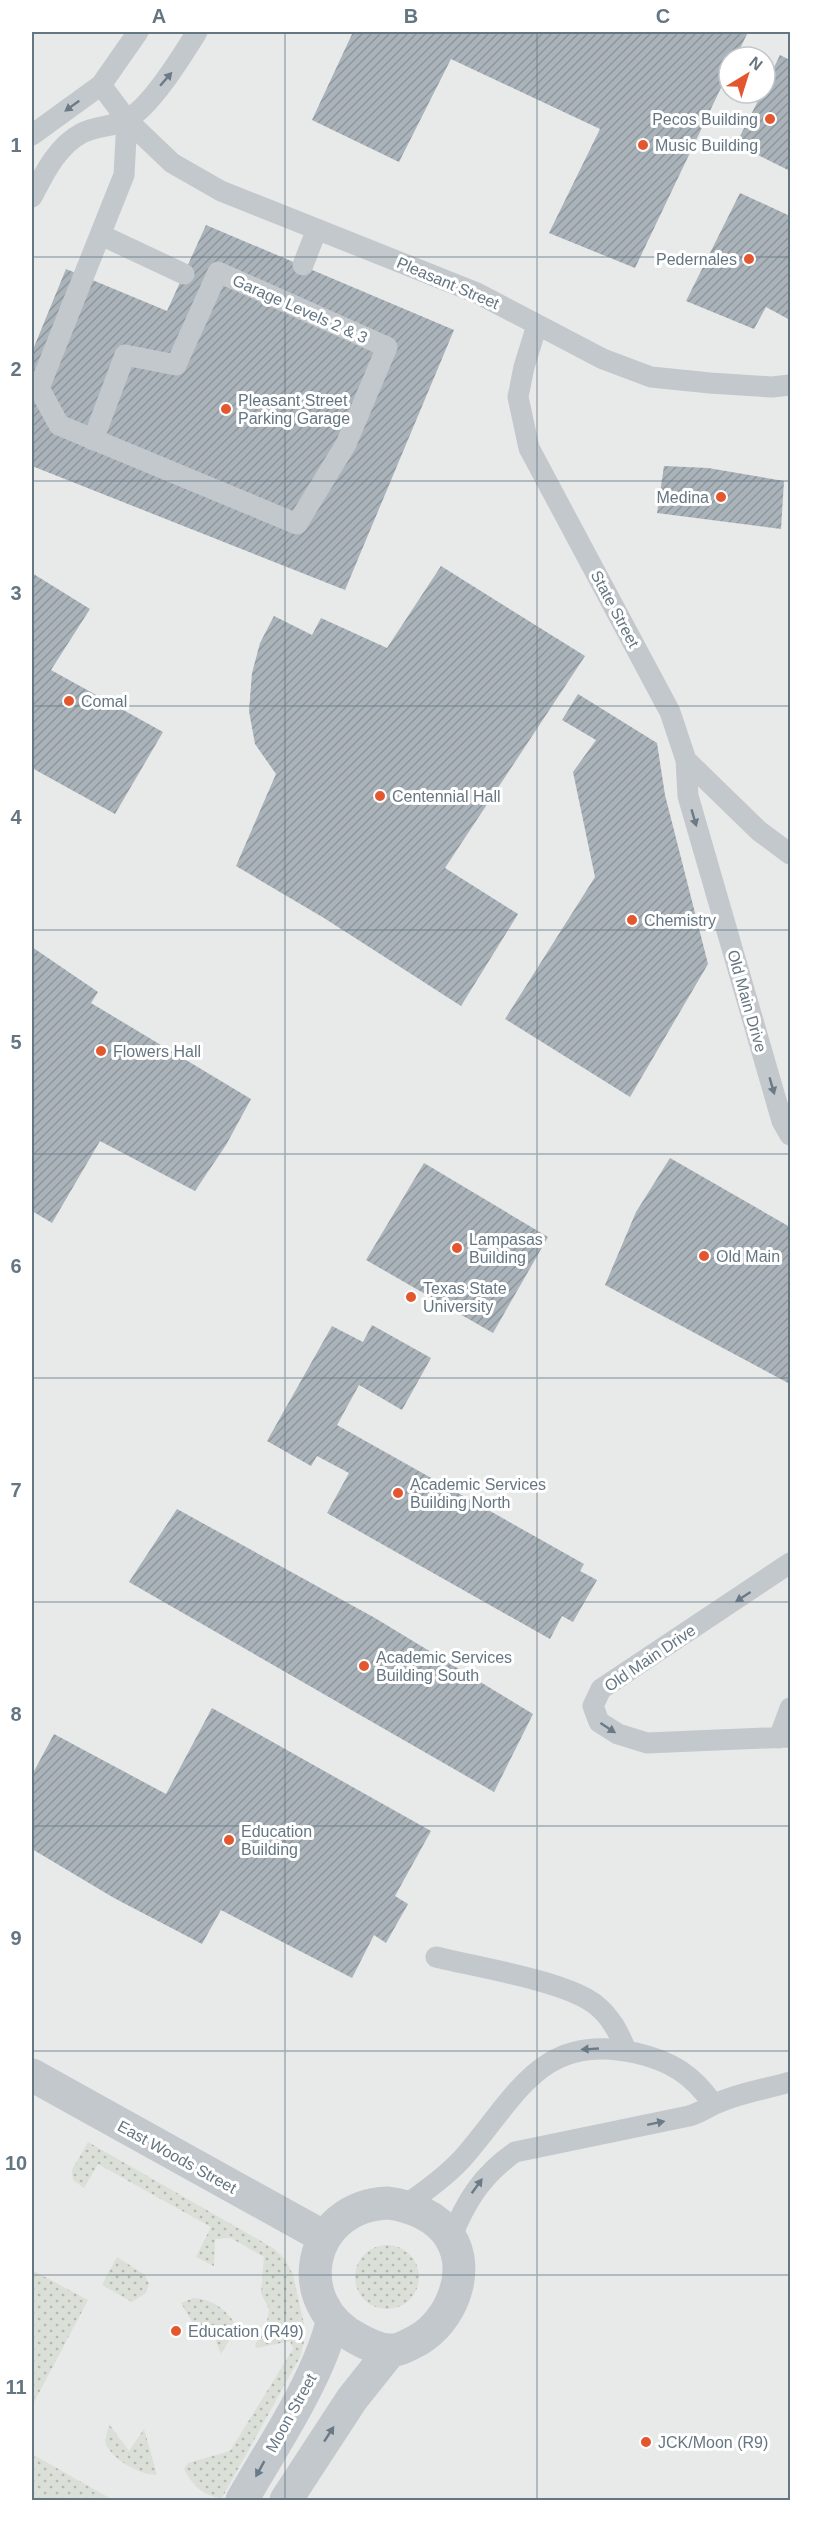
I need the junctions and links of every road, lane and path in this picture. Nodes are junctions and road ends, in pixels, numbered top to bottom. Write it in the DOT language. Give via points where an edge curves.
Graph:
graph roads {
  1 [pos="138,32"];
  2 [pos="197,32"];
  3 [pos="101,85"];
  4 [pos="127,120"];
  5 [pos="32,135"];
  6 [pos="32,197"];
  7 [pos="317,229"];
  8 [pos="101,235"];
  9 [pos="303,265"];
  10 [pos="184,274"];
  11 [pos="537,325"];
  12 [pos="790,385"];
  13 [pos="93,440"];
  14 [pos="686,760"];
  15 [pos="790,854"];
  16 [pos="790,1135"];
  17 [pos="790,1563"];
  18 [pos="790,1708"];
  19 [pos="785,1738"];
  20 [pos="436,1957"];
  21 [pos="626,2050"];
  22 [pos="32,2075"];
  23 [pos="790,2082"];
  24 [pos="714,2104"];
  25 [pos="405,2205"];
  26 [pos="324,2237"];
  27 [pos="451,2238"];
  28 [pos="332,2322"];
  29 [pos="392,2350"];
  30 [pos="243,2500"];
  31 [pos="286,2500"];
  1 -- 3 [label="lane"];
  4 -- 2 [label="lane, one-way" via="171,75"];
  3 -- 4 [label="lane, Pleasant Street"];
  3 -- 5 [label="lane, one-way"];
  4 -- 6 [label="lane" via="81,133 57,153"];
  4 -- 7 [label="lane, Pleasant Street" via="172,163 221,191"];
  4 -- 8 [label="lane, Garage Levels 2 & 3" via="124,175"];
  7 -- 9 [label="lane"];
  7 -- 11 [label="lane, Pleasant Street" via="477,293"];
  8 -- 10 [label="lane"];
  8 -- 13 [label="lane, Garage Levels 2 & 3" via="39,388 59,425"];
  11 -- 12 [label="lane, Pleasant Street" via="603,359 651,377 772,387"];
  11 -- 14 [label="lane, State Street" via="518,397 529,448 670,712"];
  13 -- 13 [label="lane, Garage Levels 2 & 3" via="297,524 346,444 387,347 218,272 176,365 125,355"];
  14 -- 15 [label="lane, State Street" via="759,831"];
  14 -- 16 [label="lane, Old Main Drive, one-way" via="688,796 782,1121"];
  17 -- 19 [label="lane, Old Main Drive, one-way" via="601,1689 592,1706 599,1722 618,1734 646,1743"];
  18 -- 19 [label="lane"];
  20 -- 21 [label="lane" via="561,1987 595,2004 616,2027"];
  21 -- 24 [label="lane" via="659,2058 682,2070"];
  21 -- 25 [label="lane, one-way" via="583,2049 566,2053 533,2072 443,2178"];
  22 -- 26 [label="street, East Woods Street"];
  23 -- 24 [label="lane"];
  27 -- 24 [label="lane, one-way" via="474,2189 497,2164 515,2152 703,2113"];
  25 -- 26 [label="street" via="371,2204 358,2208 340,2219"];
  25 -- 27 [label="street" via="424,2214"];
  26 -- 28 [label="street" via="315,2270 318,2293"];
  27 -- 29 [label="street" via="459,2277 442,2319 427,2335"];
  28 -- 29 [label="street" via="368,2345"];
  28 -- 30 [label="street, Moon Street, one-way" via="312,2375"];
  31 -- 29 [label="street, one-way" via="352,2399"];
}
